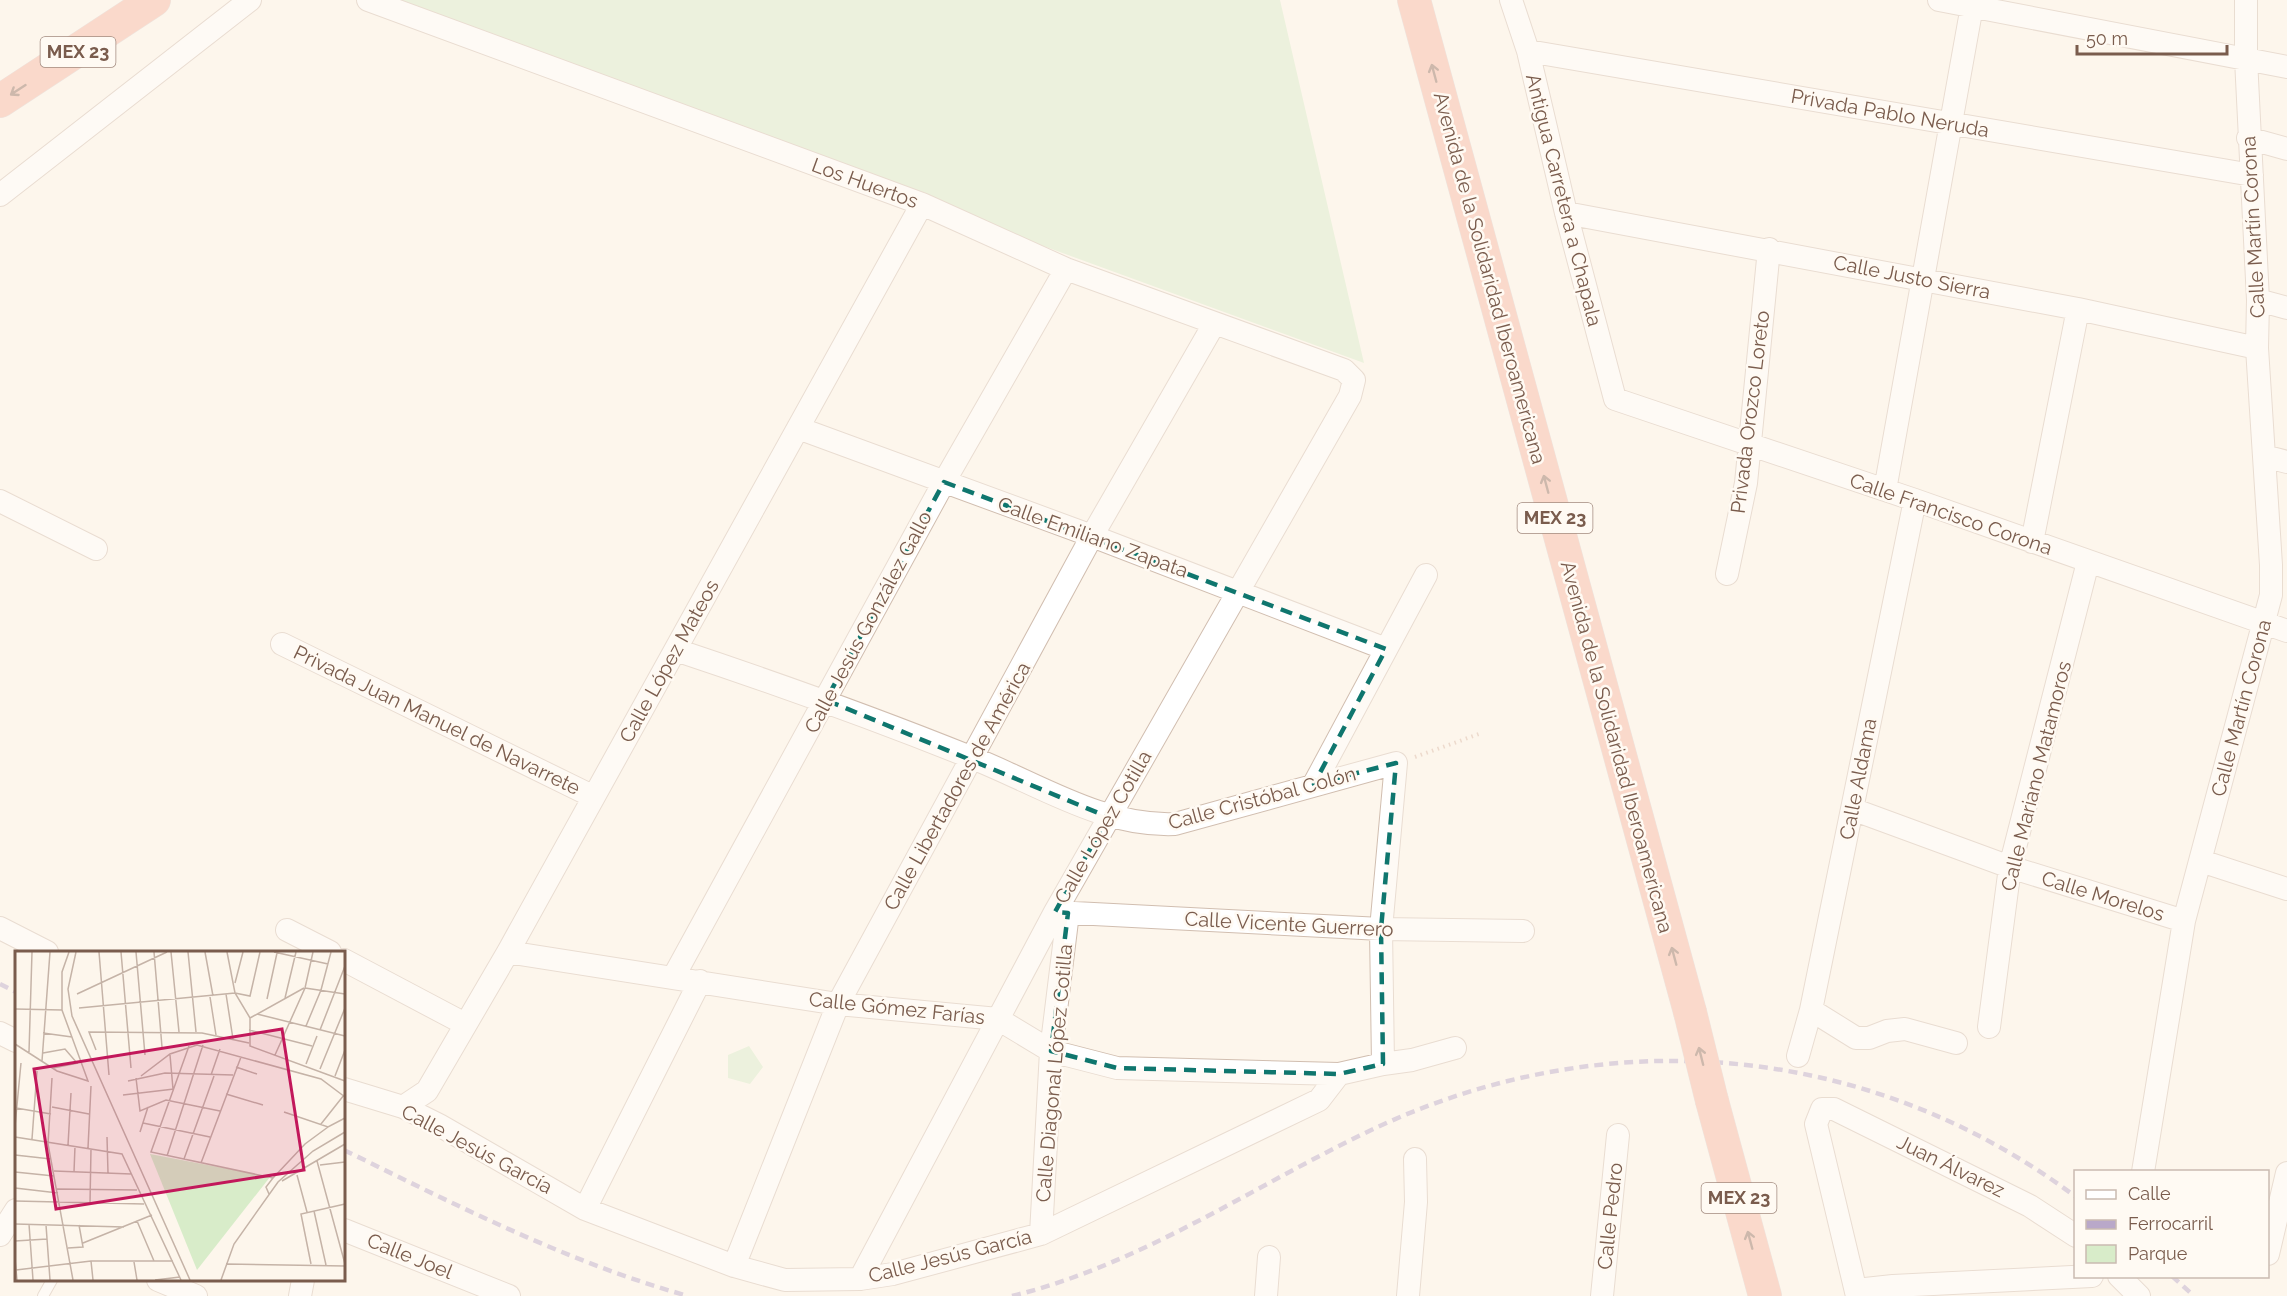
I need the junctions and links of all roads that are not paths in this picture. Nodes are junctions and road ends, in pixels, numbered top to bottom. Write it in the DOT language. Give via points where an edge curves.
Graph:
graph roads {
  1 [pos="154,0"];
  2 [pos="250,0"];
  3 [pos="368,0"];
  4 [pos="1511,0"];
  5 [pos="1939,0"];
  6 [pos="2246,0"];
  7 [pos="1972,6"];
  8 [pos="1418,12"];
  9 [pos="1527,51"];
  10 [pos="2246,59"];
  11 [pos="2287,67"];
  12 [pos="0,101"];
  13 [pos="1952,123"];
  14 [pos="2248,138"];
  15 [pos="2287,149"];
  16 [pos="2252,175"];
  17 [pos="0,195"];
  18 [pos="922,204"];
  19 [pos="1566,213"];
  20 [pos="1769,249"];
  21 [pos="1066,269"];
  22 [pos="1923,279"];
  23 [pos="2258,300"];
  24 [pos="2287,308"];
  25 [pos="2078,309"];
  26 [pos="1214,324"];
  27 [pos="2257,348"];
  28 [pos="1354,380"];
  29 [pos="1615,399"];
  30 [pos="798,428"];
  31 [pos="1749,444"];
  32 [pos="2264,456"];
  33 [pos="2287,462"];
  34 [pos="944,482"];
  35 [pos="1885,490"];
  36 [pos="1915,500"];
  37 [pos="0,501"];
  38 [pos="1092,536"];
  39 [pos="2032,542"];
  40 [pos="96,549"];
  41 [pos="2088,562"];
  42 [pos="1727,574"];
  43 [pos="1426,576"];
  44 [pos="1238,592"];
  45 [pos="2264,624"];
  46 [pos="2287,631"];
  47 [pos="282,644"];
  48 [pos="1386,649"];
  49 [pos="676,650"];
  50 [pos="826,700"];
  51 [pos="973,758"];
  52 [pos="1314,784"];
  53 [pos="592,796"];
  54 [pos="1852,809"];
  55 [pos="1108,818"];
  56 [pos="2200,861"];
  57 [pos="2010,867"];
  58 [pos="2287,889"];
  59 [pos="1062,912"];
  60 [pos="2184,921"];
  61 [pos="0,928"];
  62 [pos="1381,929"];
  63 [pos="287,930"];
  64 [pos="1523,931"];
  65 [pos="45,951"];
  66 [pos="328,951"];
  67 [pos="508,952"];
  68 [pos="345,961"];
  69 [pos="674,976"];
  70 [pos="700,981"];
  71 [pos="838,1004"];
  72 [pos="1811,1010"];
  73 [pos="998,1020"];
  74 [pos="465,1024"];
  75 [pos="1989,1027"];
  76 [pos="0,1033"];
  77 [pos="15,1040"];
  78 [pos="1956,1043"];
  79 [pos="1455,1048"];
  80 [pos="1051,1051"];
  81 [pos="1797,1056"];
  82 [pos="1383,1064"];
  83 [pos="1339,1074"];
  84 [pos="345,1089"];
  85 [pos="403,1107"];
  86 [pos="1618,1135"];
  87 [pos="1415,1159"];
  88 [pos="2143,1170"];
  89 [pos="2287,1173"];
  90 [pos="585,1209"];
  91 [pos="345,1230"];
  92 [pos="1041,1234"];
  93 [pos="2074,1235"];
  94 [pos="2269,1250"];
  95 [pos="1269,1257"];
  96 [pos="734,1266"];
  97 [pos="2074,1277"];
  98 [pos="2121,1278"];
  99 [pos="860,1279"];
  100 [pos="51,1281"];
  101 [pos="160,1281"];
  102 [pos="303,1281"];
  103 [pos="458,1286"];
  104 [pos="1896,1291"];
  105 [pos="1856,1293"];
  106 [pos="43,1296"];
  107 [pos="196,1296"];
  108 [pos="300,1296"];
  109 [pos="509,1296"];
  110 [pos="1266,1296"];
  111 [pos="1408,1296"];
  112 [pos="1602,1296"];
  113 [pos="1766,1296"];
  114 [pos="2139,1296"];
  1 -- 12 [label="highway, MEX 23, one-way"];
  2 -- 17 [label="street"];
  3 -- 18 [label="street, Los Huertos"];
  4 -- 9 [label="street, Antigua Carretera a Chapala"];
  5 -- 7 [label="street"];
  6 -- 10 [label="street, Calle Martín Corona"];
  7 -- 10 [label="street"];
  7 -- 13 [label="street"];
  113 -- 8 [label="highway, Avenida de la Solidaridad Iberoamericana / MEX 23, one-way, bridge"];
  9 -- 13 [label="street, Privada Pablo Neruda"];
  9 -- 19 [label="street, Antigua Carretera a Chapala"];
  10 -- 11 [label="street"];
  10 -- 14 [label="street, Calle Martín Corona"];
  13 -- 16 [label="street, Privada Pablo Neruda"];
  13 -- 22 [label="street"];
  14 -- 15 [label="street"];
  14 -- 16 [label="street, Calle Martín Corona"];
  16 -- 23 [label="street, Calle Martín Corona"];
  18 -- 21 [label="street, Los Huertos"];
  18 -- 30 [label="street, Calle López Mateos"];
  19 -- 20 [label="street, Calle Justo Sierra"];
  19 -- 29 [label="street, Antigua Carretera a Chapala"];
  20 -- 22 [label="street, Calle Justo Sierra"];
  20 -- 31 [label="street, Privada Orozco Loreto"];
  21 -- 26 [label="street, Los Huertos"];
  21 -- 34 [label="street, Calle Jesús González Gallo"];
  22 -- 25 [label="street, Calle Justo Sierra"];
  22 -- 35 [label="street"];
  23 -- 24 [label="street"];
  23 -- 27 [label="street, Calle Martín Corona"];
  25 -- 27 [label="street, Calle Justo Sierra"];
  25 -- 39 [label="street"];
  26 -- 28 [label="street, Los Huertos" via="1344,370"];
  26 -- 38 [label="street, Calle Libertadores de América"];
  27 -- 32 [label="street, Calle Martín Corona"];
  28 -- 44 [label="street, Calle López Cotilla" via="1350,396"];
  29 -- 31 [label="street, Calle Francisco Corona"];
  30 -- 34 [label="street, Calle Emiliano Zapata"];
  30 -- 49 [label="street, Calle López Mateos"];
  31 -- 35 [label="street, Calle Francisco Corona"];
  31 -- 42 [label="street, Privada Orozco Loreto" via="1746,483"];
  32 -- 33 [label="street"];
  32 -- 45 [label="street, Calle Martín Corona" via="2271,595"];
  34 -- 38 [label="street, Calle Emiliano Zapata"];
  34 -- 50 [label="street, Calle Jesús González Gallo"];
  35 -- 36 [label="street, Calle Francisco Corona"];
  36 -- 39 [label="street, Calle Francisco Corona"];
  36 -- 54 [label="street, Calle Aldama"];
  37 -- 40 [label="street"];
  38 -- 44 [label="street, Calle Emiliano Zapata"];
  38 -- 51 [label="street, Calle Libertadores de América"];
  39 -- 41 [label="street, Calle Francisco Corona"];
  41 -- 45 [label="street, Calle Francisco Corona"];
  41 -- 57 [label="street, Calle Mariano Matamoros"];
  43 -- 48 [label="street"];
  44 -- 48 [label="street, Calle Emiliano Zapata"];
  44 -- 55 [label="street, Calle López Cotilla"];
  45 -- 46 [label="street, Calle Francisco Corona"];
  45 -- 56 [label="street, Calle Martín Corona"];
  47 -- 53 [label="street, Privada Juan Manuel de Navarrete"];
  48 -- 52 [label="street"];
  49 -- 50 [label="street, Calle Cristóbal Colón"];
  49 -- 53 [label="street, Calle López Mateos"];
  50 -- 51 [label="street, Calle Cristóbal Colón"];
  50 -- 69 [label="street, Calle Jesús González Gallo"];
  51 -- 55 [label="street, Calle Cristóbal Colón"];
  51 -- 71 [label="street, Calle Libertadores de América"];
  52 -- 55 [label="street, Calle Cristóbal Colón" via="1175,824 1146,825"];
  52 -- 62 [label="street, Calle Cristóbal Colón" via="1396,763"];
  53 -- 67 [label="street, Calle López Mateos"];
  54 -- 57 [label="street, Calle Morelos"];
  54 -- 72 [label="street, Calle Aldama"];
  55 -- 59 [label="street, Calle López Cotilla"];
  56 -- 58 [label="street"];
  56 -- 60 [label="street, Calle Martín Corona"];
  57 -- 60 [label="street, Calle Morelos"];
  57 -- 75 [label="street, Calle Mariano Matamoros"];
  59 -- 62 [label="street, Calle Vicente Guerrero"];
  59 -- 73 [label="street, Calle López Cotilla"];
  59 -- 80 [label="street, Calle Diagonal López Cotilla"];
  60 -- 88 [label="street, Calle Martín Corona"];
  61 -- 65 [label="street"];
  62 -- 64 [label="street, Calle Vicente Guerrero"];
  62 -- 82 [label="street"];
  63 -- 66 [label="street"];
  67 -- 69 [label="street, Calle Gómez Farías"];
  67 -- 74 [label="street, Calle López Mateos"];
  68 -- 74 [label="street"];
  69 -- 70 [label="street, Calle Gómez Farías"];
  70 -- 71 [label="street, Calle Gómez Farías"];
  70 -- 90 [label="street"];
  71 -- 73 [label="street, Calle Gómez Farías"];
  71 -- 96 [label="street, Calle Libertadores de América"];
  72 -- 78 [label="street" via="1856,1038 1905,1029"];
  72 -- 81 [label="street, Calle Aldama"];
  73 -- 80 [label="street, Calle Gómez Farías"];
  73 -- 99 [label="street, Calle López Cotilla"];
  74 -- 85 [label="street, Calle López Mateos" via="427,1092"];
  76 -- 77 [label="street"];
  79 -- 82 [label="street, Calle Gómez Farías"];
  80 -- 83 [label="street, Calle Gómez Farías" via="1117,1068"];
  80 -- 92 [label="street, Calle Diagonal López Cotilla"];
  82 -- 83 [label="street, Calle Gómez Farías"];
  83 -- 92 [label="street, Calle Jesús García" via="1319,1100"];
  84 -- 85 [label="street, Calle Jesús García"];
  85 -- 90 [label="street, Calle Jesús García"];
  86 -- 112 [label="street, Calle Pedro"];
  87 -- 111 [label="street" via="1416,1202"];
  89 -- 94 [label="street"];
  90 -- 96 [label="street, Calle Jesús García"];
  91 -- 103 [label="street, Calle Joel"];
  92 -- 99 [label="street, Calle Jesús García" via="893,1274"];
  93 -- 105 [label="street, Juan Álvarez" via="2030,1206 1834,1109 1822,1109 1816,1124"];
  95 -- 110 [label="street"];
  96 -- 99 [label="street, Calle Jesús García" via="784,1280"];
  97 -- 104 [label="street"];
  98 -- 114 [label="street"];
  100 -- 106 [label="lane"];
  101 -- 107 [label="street"];
  102 -- 108 [label="street"];
  103 -- 109 [label="street, Calle Joel"];
  104 -- 105 [label="street"];
}
